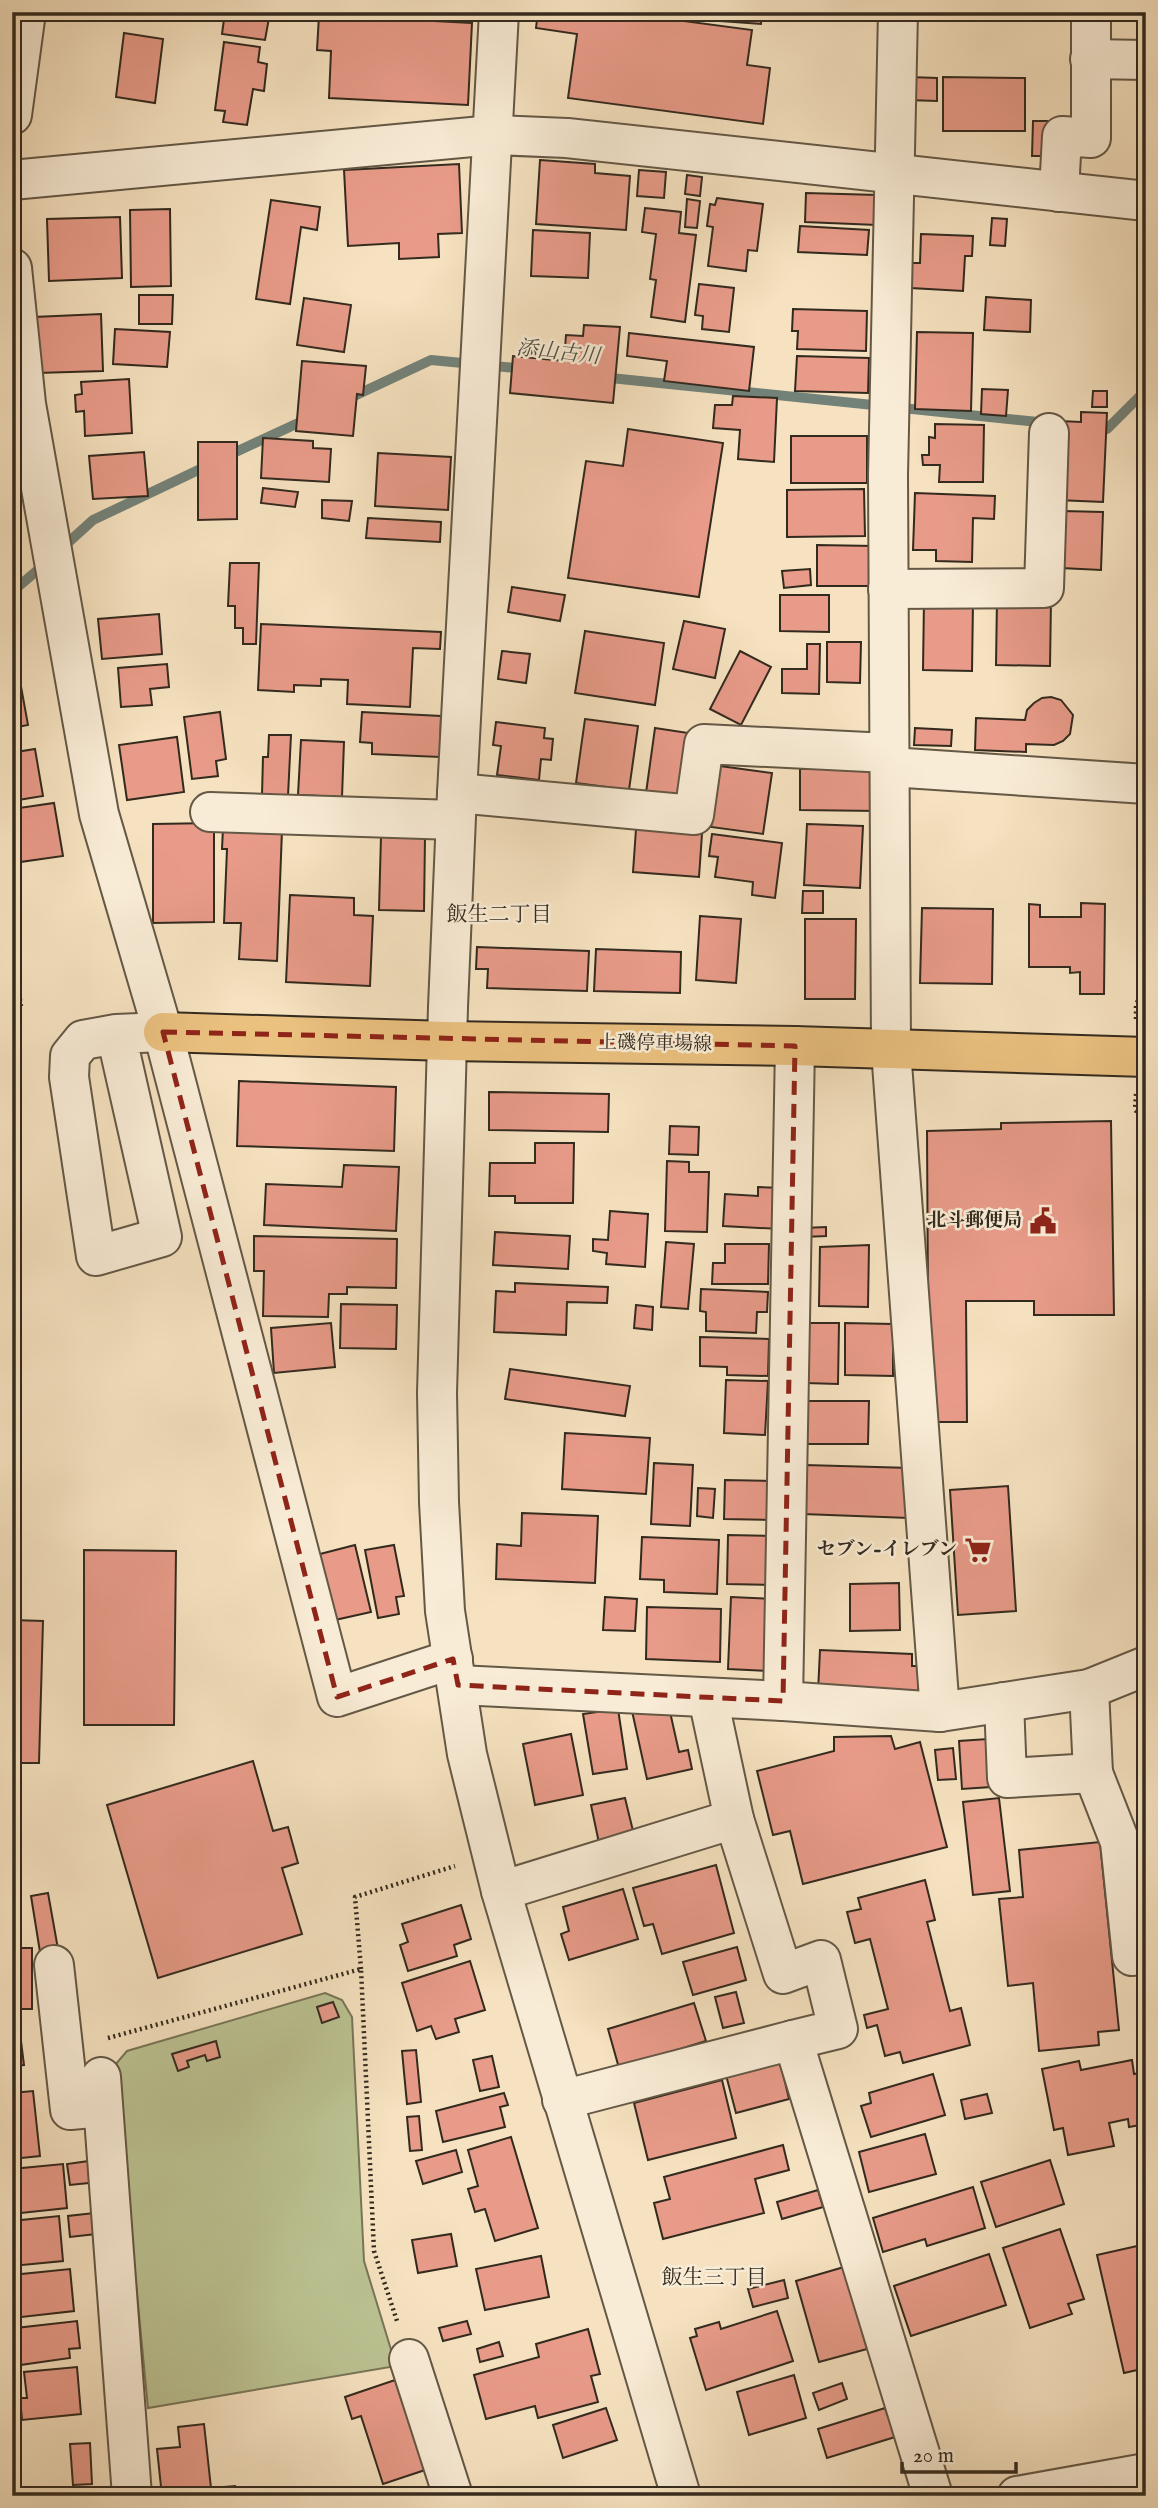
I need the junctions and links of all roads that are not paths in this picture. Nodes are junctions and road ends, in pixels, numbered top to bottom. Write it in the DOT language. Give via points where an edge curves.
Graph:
graph roads {
  1 [pos="26,12"];
  2 [pos="499,12"];
  3 [pos="898,12"];
  4 [pos="1091,12"];
  5 [pos="1090,59"];
  6 [pos="1146,60"];
  7 [pos="12,115"];
  8 [pos="493,135"];
  9 [pos="894,173"];
  10 [pos="12,180"];
  11 [pos="1059,192"];
  12 [pos="1146,201"];
  13 [pos="12,268"];
  14 [pos="1049,433"];
  15 [pos="888,589"];
  16 [pos="889,760"];
  17 [pos="1146,784"];
  18 [pos="456,807"];
  19 [pos="209,812"];
  20 [pos="163,1031"];
  21 [pos="116,1034"];
  22 [pos="447,1041"];
  23 [pos="795,1046"];
  24 [pos="891,1050"];
  25 [pos="1146,1057"];
  26 [pos="1146,1666"];
  27 [pos="455,1672"];
  28 [pos="1089,1689"];
  29 [pos="708,1698"];
  30 [pos="783,1701"];
  31 [pos="1004,1702"];
  32 [pos="940,1712"];
  33 [pos="1093,1773"];
  34 [pos="734,1819"];
  35 [pos="501,1891"];
  36 [pos="1132,1956"];
  37 [pos="54,1965"];
  38 [pos="793,2040"];
  39 [pos="562,2100"];
  40 [pos="409,2359"];
  41 [pos="1146,2473"];
  42 [pos="132,2496"];
  43 [pos="453,2496"];
  44 [pos="681,2496"];
  45 [pos="933,2496"];
  46 [pos="1017,2496"];
  1 -- 7 [label="street"];
  2 -- 8 [label="street"];
  3 -- 9 [label="street"];
  4 -- 5 [label="street"];
  5 -- 6 [label="street"];
  5 -- 11 [label="street" via="1091,138 1062,135"];
  8 -- 9 [label="street" via="567,138"];
  8 -- 10 [label="street"];
  8 -- 18 [label="street"];
  9 -- 11 [label="street"];
  9 -- 15 [label="street"];
  11 -- 12 [label="street"];
  13 -- 20 [label="street" via="26,404 99,814"];
  14 -- 15 [label="street" via="1044,588"];
  15 -- 16 [label="street"];
  16 -- 17 [label="street"];
  16 -- 18 [label="street" via="704,744 694,815"];
  16 -- 24 [label="street"];
  18 -- 19 [label="street"];
  18 -- 22 [label="street"];
  20 -- 21 [label="street"];
  20 -- 22 [label="main road, 上磯停車場線"];
  20 -- 27 [label="street" via="337,1697"];
  21 -- 21 [label="street" via="162,1237 96,1256 69,1077 70,1056 83,1040"];
  22 -- 23 [label="main road, 上磯停車場線"];
  22 -- 27 [label="street" via="437,1393 445,1611"];
  23 -- 24 [label="main road, 上磯停車場線"];
  23 -- 30 [label="street"];
  24 -- 25 [label="main road, 上磯停車場線"];
  24 -- 32 [label="street"];
  26 -- 28 [label="street"];
  27 -- 29 [label="street"];
  27 -- 35 [label="street" via="467,1754"];
  28 -- 31 [label="street"];
  28 -- 33 [label="street"];
  29 -- 30 [label="street"];
  29 -- 34 [label="street"];
  30 -- 32 [label="street"];
  31 -- 32 [label="street"];
  31 -- 33 [label="street" via="1007,1778"];
  33 -- 36 [label="street" via="1120,1842"];
  34 -- 35 [label="street"];
  34 -- 38 [label="street" via="783,1974 821,1960 838,2029"];
  35 -- 39 [label="street"];
  37 -- 42 [label="street" via="71,2110 102,2092"];
  38 -- 39 [label="street"];
  38 -- 45 [label="street"];
  39 -- 44 [label="street"];
  40 -- 43 [label="street"];
  41 -- 46 [label="street"];
}
